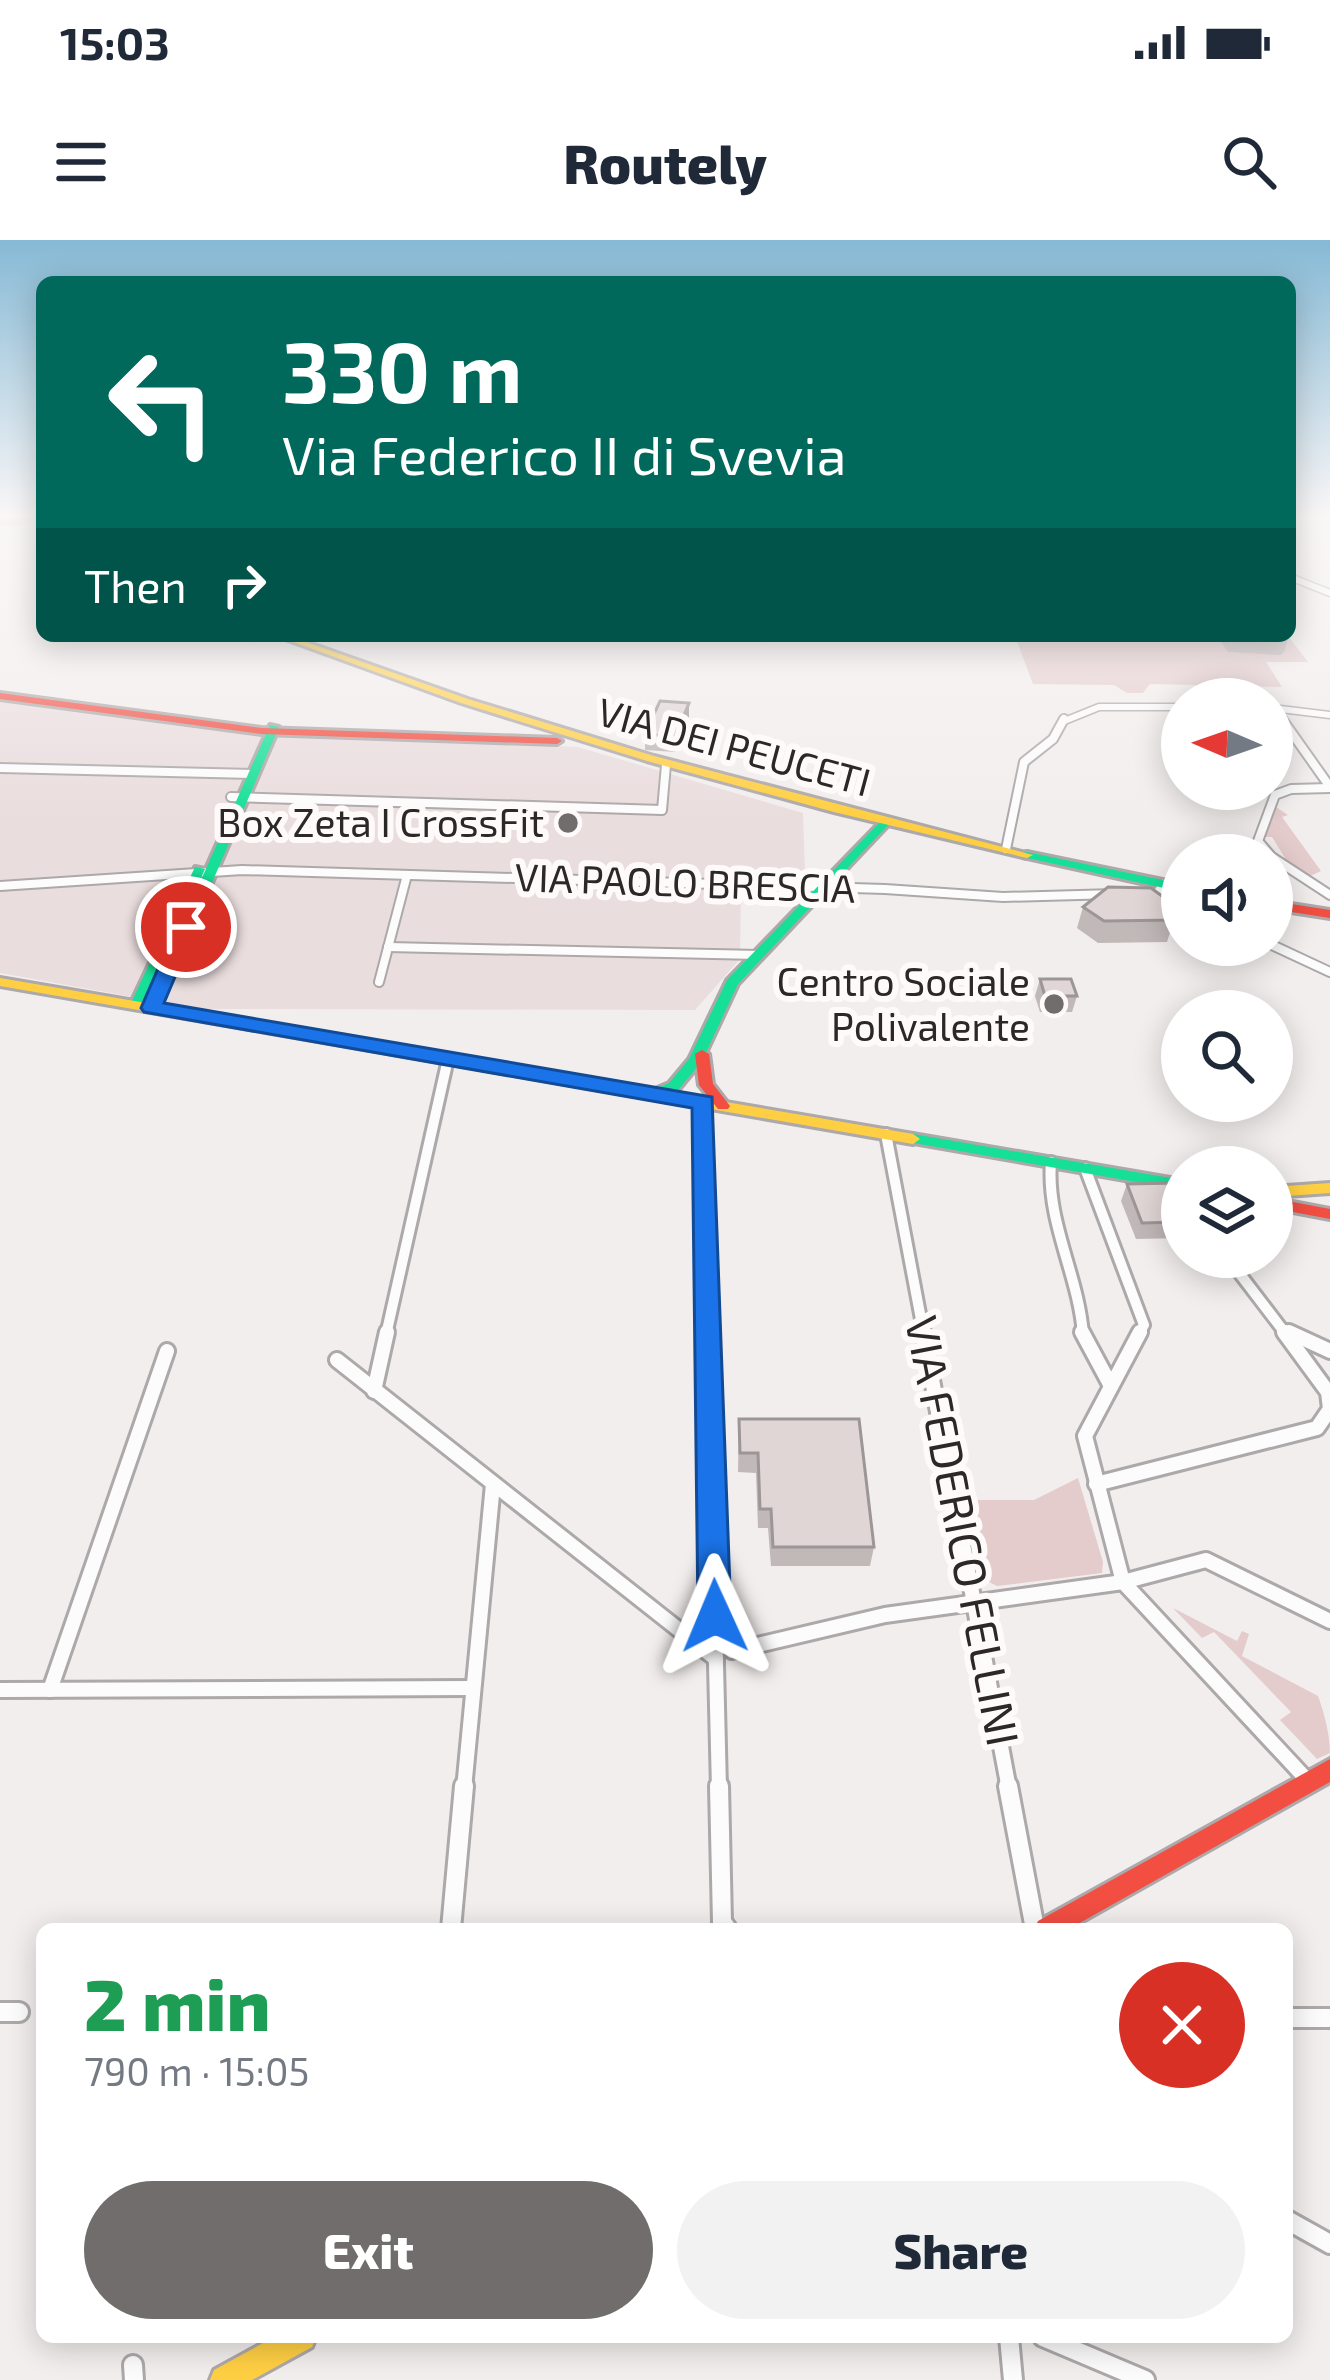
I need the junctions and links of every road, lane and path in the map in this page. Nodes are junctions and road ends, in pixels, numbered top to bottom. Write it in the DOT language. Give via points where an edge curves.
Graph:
graph roads {
  1 [pos="296,642"];
  2 [pos="0,694"];
  3 [pos="1161,707"];
  4 [pos="1293,711"];
  5 [pos="1330,716"];
  6 [pos="504,718"];
  7 [pos="268,729"];
  8 [pos="1293,736"];
  9 [pos="488,738"];
  10 [pos="582,742"];
  11 [pos="666,765"];
  12 [pos="0,768"];
  13 [pos="248,774"];
  14 [pos="1327,787"];
  15 [pos="237,797"];
  16 [pos="1330,800"];
  17 [pos="887,821"];
  18 [pos="1259,834"];
  19 [pos="1006,849"];
  20 [pos="1293,871"];
  21 [pos="204,872"];
  22 [pos="407,875"];
  23 [pos="0,886"];
  24 [pos="823,888"];
  25 [pos="1156,890"];
  26 [pos="1161,890"];
  27 [pos="1161,893"];
  28 [pos="1126,894"];
  29 [pos="1330,895"];
  30 [pos="1293,908"];
  31 [pos="1330,914"];
  32 [pos="388,947"];
  33 [pos="759,955"];
  34 [pos="1293,955"];
  35 [pos="1330,972"];
  36 [pos="0,982"];
  37 [pos="379,982"];
  38 [pos="144,1006"];
  39 [pos="448,1059"];
  40 [pos="698,1070"];
  41 [pos="651,1094"];
  42 [pos="696,1101"];
  43 [pos="724,1106"];
  44 [pos="886,1134"];
  45 [pos="1051,1162"];
  46 [pos="1085,1168"];
  47 [pos="1161,1182"];
  48 [pos="1330,1188"];
  49 [pos="1293,1191"];
  50 [pos="1293,1207"];
  51 [pos="1330,1213"];
  52 [pos="1242,1278"];
  53 [pos="1282,1329"];
  54 [pos="167,1351"];
  55 [pos="1330,1351"];
  56 [pos="337,1360"];
  57 [pos="1111,1386"];
  58 [pos="374,1390"];
  59 [pos="493,1484"];
  60 [pos="1096,1484"];
  61 [pos="1123,1582"];
  62 [pos="975,1599"];
  63 [pos="1330,1621"];
  64 [pos="732,1651"];
  65 [pos="716,1659"];
  66 [pos="472,1688"];
  67 [pos="0,1690"];
  68 [pos="50,1690"];
  69 [pos="1330,1771"];
  70 [pos="1309,1782"];
  71 [pos="452,1923"];
  72 [pos="723,1923"];
  73 [pos="1035,1923"];
  74 [pos="1057,1923"];
  75 [pos="1293,2018"];
  76 [pos="1330,2018"];
  77 [pos="1293,2223"];
  78 [pos="1330,2244"];
  79 [pos="291,2343"];
  80 [pos="1010,2343"];
  81 [pos="1057,2343"];
  82 [pos="224,2380"];
  83 [pos="1013,2380"];
  84 [pos="1145,2380"];
  1 -- 6 [label="main road, VIA DEI PEUCETI"];
  2 -- 7 [label="main road"];
  3 -- 19 [label="street" via="1099,706 1064,718 1022,766"];
  4 -- 5 [label="street"];
  6 -- 9 [label="main road"];
  6 -- 10 [label="main road, VIA DEI PEUCETI"];
  7 -- 9 [label="main road"];
  7 -- 13 [label="main road"];
  8 -- 14 [label="street"];
  9 -- 10 [label="main road"];
  10 -- 11 [label="main road, VIA DEI PEUCETI"];
  11 -- 15 [label="street" via="662,810"];
  11 -- 17 [label="main road, VIA DEI PEUCETI"];
  12 -- 13 [label="street"];
  13 -- 15 [label="main road"];
  14 -- 16 [label="street"];
  14 -- 18 [label="street" via="1275,795"];
  15 -- 21 [label="main road"];
  17 -- 19 [label="main road, VIA DEI PEUCETI"];
  17 -- 24 [label="main road"];
  19 -- 25 [label="main road, VIA DEI PEUCETI"];
  20 -- 29 [label="street"];
  21 -- 22 [label="street, VIA PAOLO BRESCIA"];
  21 -- 23 [label="street, VIA PAOLO BRESCIA"];
  21 -- 38 [label="main road"];
  22 -- 24 [label="street, VIA PAOLO BRESCIA"];
  22 -- 32 [label="street"];
  24 -- 28 [label="street, VIA PAOLO BRESCIA"];
  24 -- 33 [label="main road"];
  25 -- 26 [label="main road, VIA DEI PEUCETI"];
  25 -- 27 [label="street"];
  30 -- 31 [label="main road"];
  32 -- 33 [label="street"];
  32 -- 37 [label="street"];
  33 -- 40 [label="main road" via="719,1001"];
  34 -- 35 [label="street"];
  36 -- 38 [label="main road"];
  38 -- 39 [label="main road"];
  39 -- 41 [label="main road"];
  39 -- 58 [label="street"];
  40 -- 41 [label="main road"];
  40 -- 42 [label="main road" via="686,1089"];
  40 -- 43 [label="main road"];
  41 -- 42 [label="main road"];
  42 -- 43 [label="main road"];
  42 -- 65 [label="street"];
  43 -- 44 [label="main road"];
  44 -- 45 [label="main road"];
  44 -- 62 [label="street, VIA FEDERICO FELLINI"];
  45 -- 46 [label="main road"];
  45 -- 57 [label="street" via="1048,1195 1083,1341"];
  46 -- 47 [label="main road"];
  46 -- 57 [label="street" via="1144,1325"];
  48 -- 49 [label="main road"];
  48 -- 51 [label="main road" via="1321,1196"];
  50 -- 51 [label="main road"];
  52 -- 53 [label="street"];
  53 -- 55 [label="street"];
  53 -- 60 [label="street" via="1328,1392 1330,1409 1317,1428"];
  54 -- 68 [label="street"];
  56 -- 58 [label="street"];
  57 -- 60 [label="street" via="1085,1433"];
  58 -- 59 [label="street"];
  59 -- 65 [label="street"];
  59 -- 66 [label="street"];
  60 -- 61 [label="street"];
  61 -- 62 [label="street"];
  61 -- 63 [label="street" via="1206,1560"];
  61 -- 70 [label="street"];
  62 -- 64 [label="street"];
  62 -- 73 [label="street, VIA FEDERICO FELLINI"];
  65 -- 72 [label="street"];
  66 -- 68 [label="street"];
  66 -- 71 [label="street"];
  67 -- 68 [label="street"];
  69 -- 70 [label="main road"];
  70 -- 74 [label="main road"];
  75 -- 76 [label="street"];
  77 -- 78 [label="street"];
  79 -- 82 [label="main road"];
  80 -- 83 [label="street"];
  81 -- 84 [label="street"];
}
